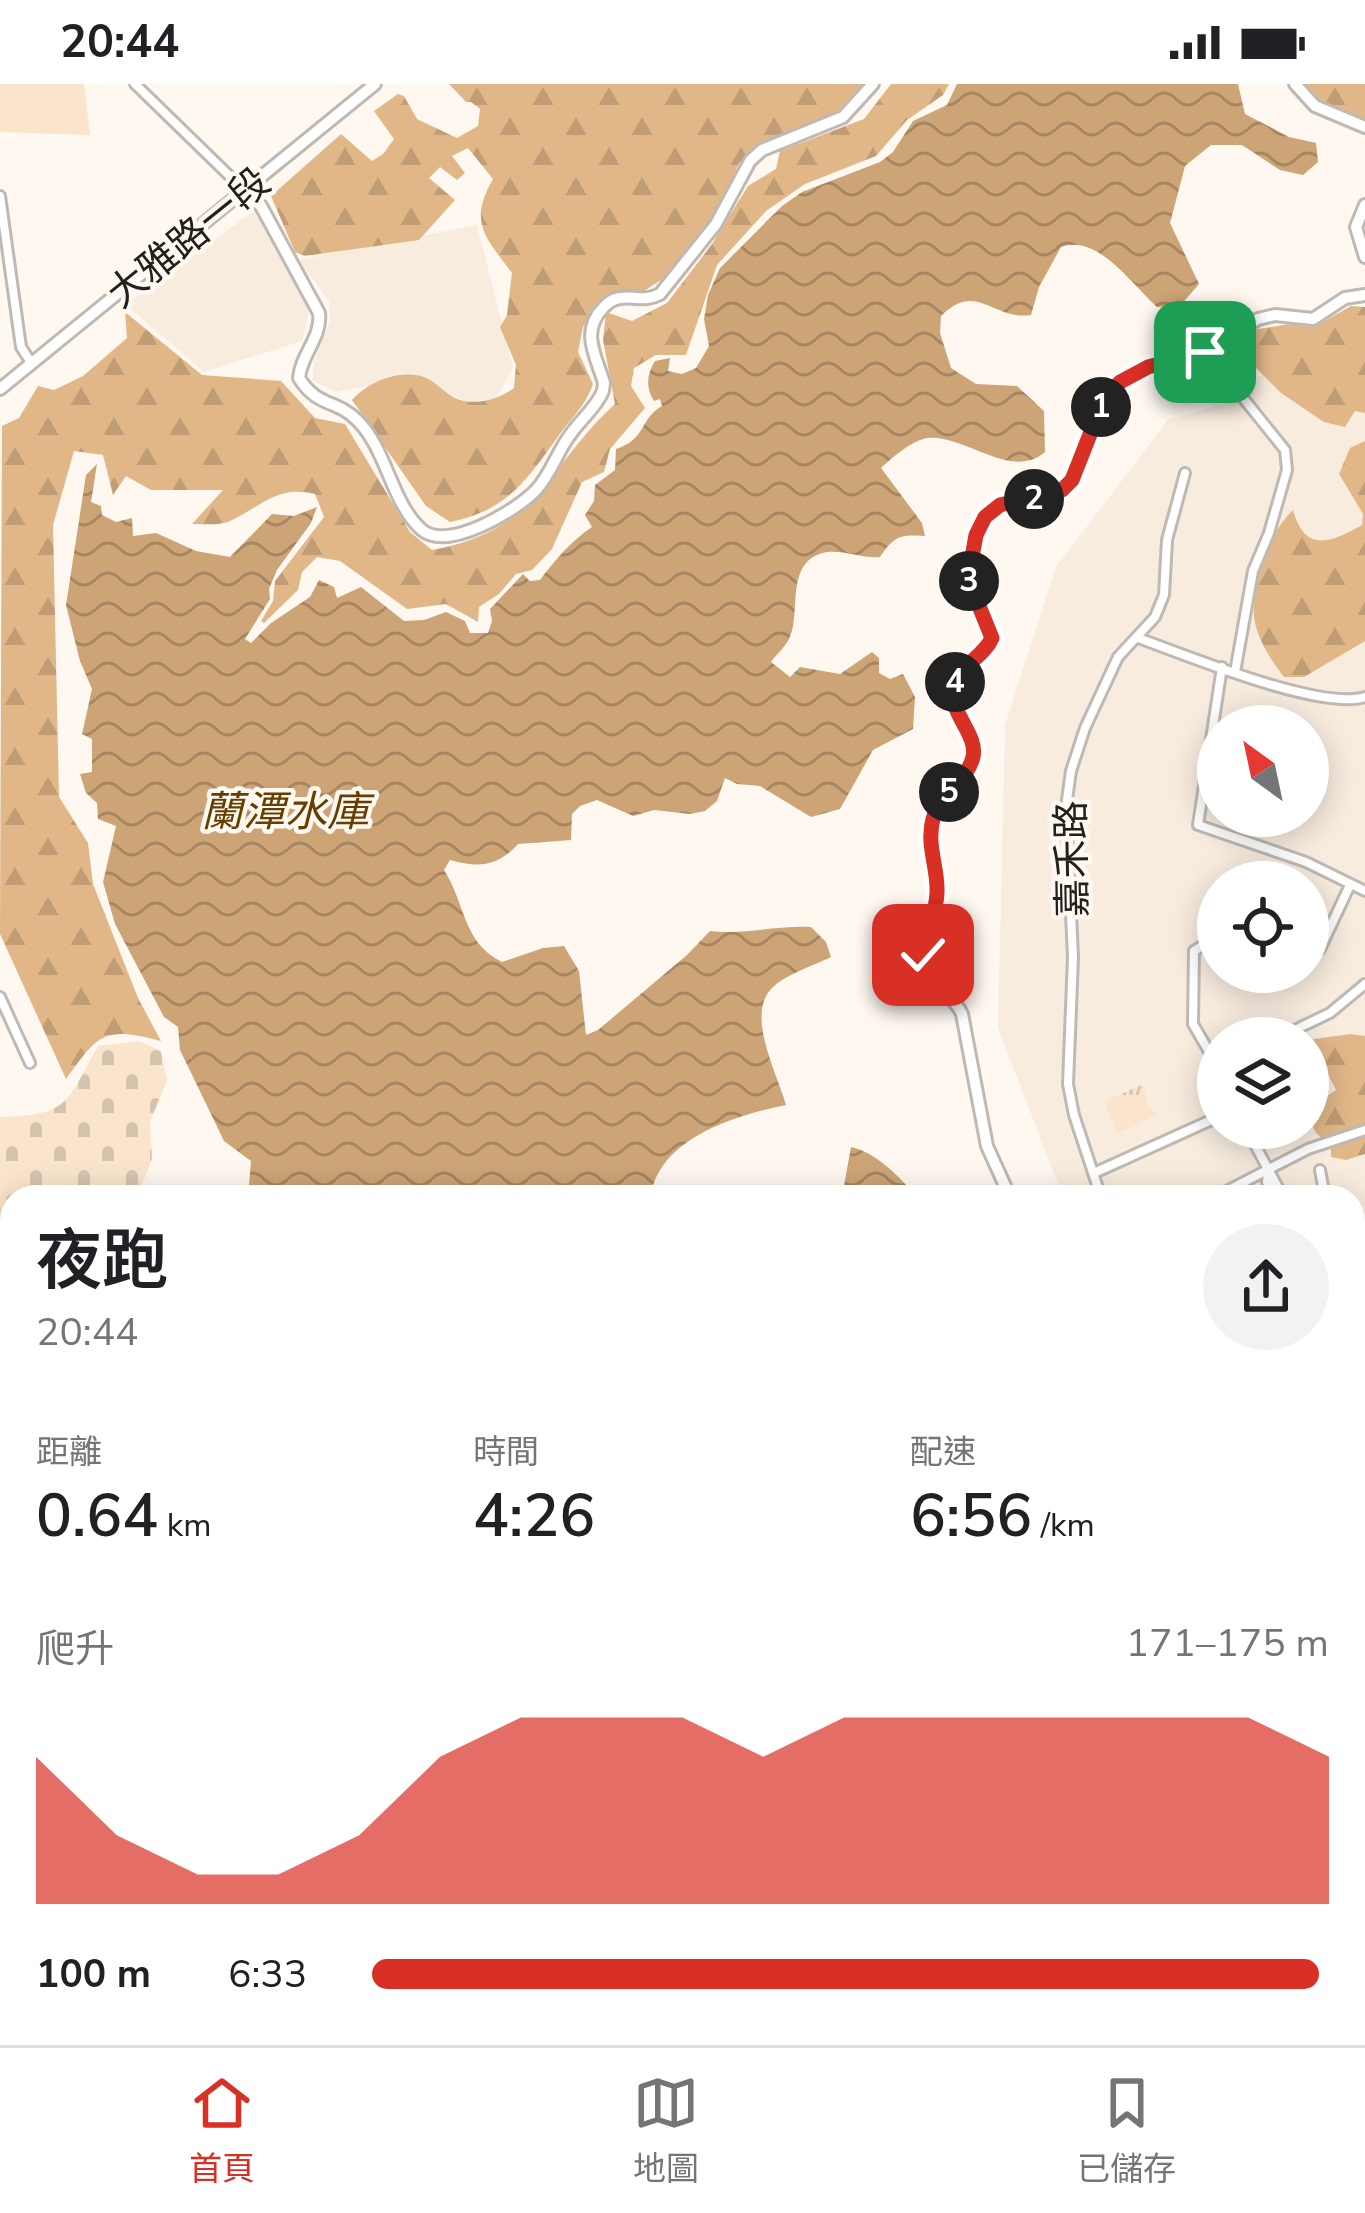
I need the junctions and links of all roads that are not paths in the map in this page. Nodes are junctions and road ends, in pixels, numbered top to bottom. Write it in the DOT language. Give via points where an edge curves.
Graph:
graph roads {
  1 [pos="135,84"];
  2 [pos="375,84"];
  3 [pos="873,84"];
  4 [pos="1295,84"];
  5 [pos="1365,127"];
  6 [pos="245,191"];
  7 [pos="0,196"];
  8 [pos="1365,206"];
  9 [pos="1365,257"];
  10 [pos="1365,296"];
  11 [pos="32,364"];
  12 [pos="1229,369"];
  13 [pos="0,388"];
  14 [pos="1185,473"];
  15 [pos="1138,638"];
  16 [pos="1222,667"];
  17 [pos="1235,673"];
  18 [pos="1365,697"];
  19 [pos="1351,885"];
  20 [pos="1365,891"];
  21 [pos="1329,930"];
  22 [pos="1197,950"];
  23 [pos="1365,984"];
  24 [pos="0,997"];
  25 [pos="1322,1017"];
  26 [pos="1197,1031"];
  27 [pos="30,1063"];
  28 [pos="1197,1126"];
  29 [pos="1365,1130"];
  30 [pos="1256,1149"];
  31 [pos="1319,1170"];
  32 [pos="1268,1172"];
  33 [pos="1094,1173"];
  34 [pos="1005,1185"];
  35 [pos="1098,1185"];
  36 [pos="1240,1185"];
  37 [pos="1268,1185"];
  38 [pos="1278,1185"];
  39 [pos="1322,1185"];
  1 -- 6 [label="street"];
  2 -- 6 [label="street, 大雅路一段"];
  3 -- 6 [label="street" via="843,117 750,161 716,224 659,293 607,304 590,336 603,391 543,481 476,529 440,538 415,523 358,421 315,399 299,377 319,313"];
  4 -- 5 [label="street" via="1315,106"];
  6 -- 11 [label="street, 大雅路一段"];
  7 -- 11 [label="street" via="21,347"];
  8 -- 9 [label="street" via="1356,227"];
  10 -- 34 [label="street" via="1345,298 1313,319 1258,319 1205,352 1120,382 1100,409 1072,480 1053,494 1000,505 979,525 968,579 992,638 953,688 974,749 932,821 937,891 923,955 962,1015 987,1146"];
  11 -- 13 [label="street, 大雅路一段"];
  12 -- 17 [label="street" via="1285,450 1287,470 1253,571"];
  14 -- 15 [label="street, 嘉禾路" via="1167,540 1164,595"];
  15 -- 16 [label="street"];
  15 -- 33 [label="street, 嘉禾路" via="1118,657 1085,728 1066,807 1068,1084"];
  16 -- 17 [label="street"];
  16 -- 19 [label="street" via="1198,825"];
  17 -- 18 [label="street" via="1312,694"];
  19 -- 20 [label="street"];
  19 -- 21 [label="street"];
  22 -- 26 [label="street"];
  23 -- 25 [label="street"];
  24 -- 27 [label="street"];
  28 -- 33 [label="street"];
  29 -- 32 [label="street"];
  30 -- 32 [label="street"];
  31 -- 39 [label="street"];
  32 -- 36 [label="street"];
  32 -- 37 [label="street"];
  32 -- 38 [label="street"];
  33 -- 35 [label="street, 嘉禾路"];
}
